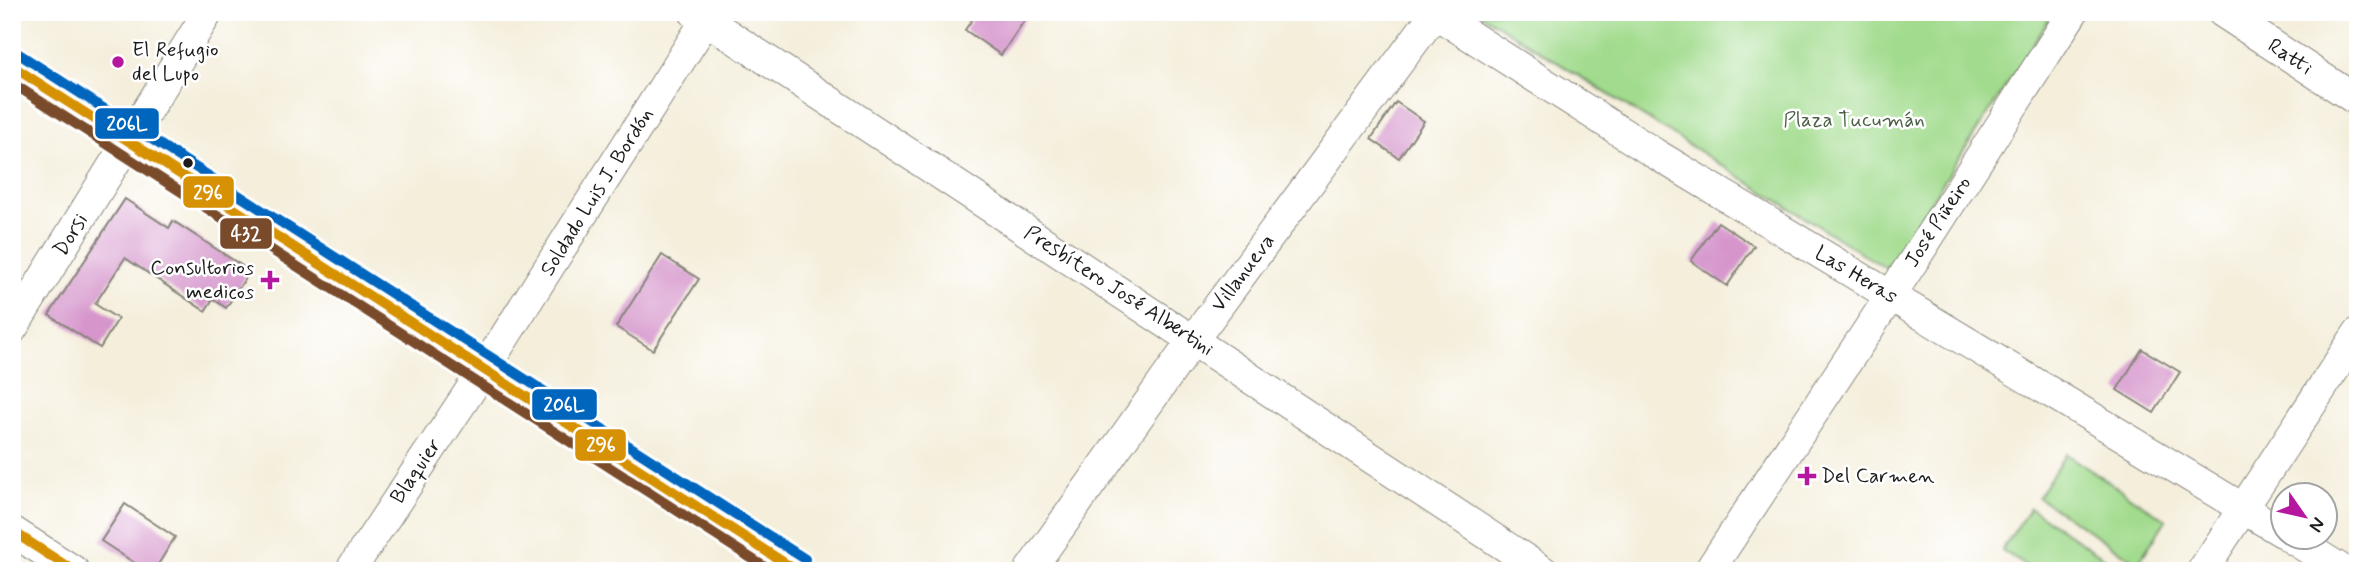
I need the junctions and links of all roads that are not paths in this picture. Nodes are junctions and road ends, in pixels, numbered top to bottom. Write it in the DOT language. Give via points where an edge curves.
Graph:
graph roads {
  1 [pos="208,12"];
  2 [pos="2073,12"];
  3 [pos="2222,12"];
  4 [pos="1435,13"];
  5 [pos="704,15"];
  6 [pos="12,66"];
  7 [pos="2358,101"];
  8 [pos="131,141"];
  9 [pos="1891,296"];
  10 [pos="12,329"];
  11 [pos="2358,333"];
  12 [pos="1193,340"];
  13 [pos="482,371"];
  14 [pos="2243,508"];
  15 [pos="2268,523"];
  16 [pos="12,531"];
  17 [pos="2314,552"];
  18 [pos="74,571"];
  19 [pos="350,571"];
  20 [pos="797,571"];
  21 [pos="1029,571"];
  22 [pos="1543,571"];
  23 [pos="1709,571"];
  24 [pos="2202,571"];
  25 [pos="2344,571"];
  1 -- 8 [label="street, Dorsi"];
  2 -- 9 [label="street, José Piñeiro"];
  3 -- 7 [label="street, Ratti"];
  4 -- 9 [label="street, Las Heras"];
  4 -- 12 [label="street, Villanueva"];
  5 -- 12 [label="street, Presbítero José Albertini"];
  5 -- 13 [label="street, Soldado Luis J. Bordón"];
  6 -- 8 [label="street"];
  8 -- 10 [label="street, Dorsi"];
  8 -- 13 [label="street"];
  9 -- 14 [label="street, Las Heras"];
  9 -- 23 [label="street, José Piñeiro"];
  11 -- 14 [label="street"];
  12 -- 21 [label="street, Villanueva"];
  12 -- 22 [label="street, Presbítero José Albertini"];
  13 -- 19 [label="street, Blaquier"];
  13 -- 20 [label="street"];
  14 -- 15 [label="street, Las Heras"];
  14 -- 24 [label="street"];
  16 -- 18 [label="street"];
  17 -- 25 [label="street"];
}
